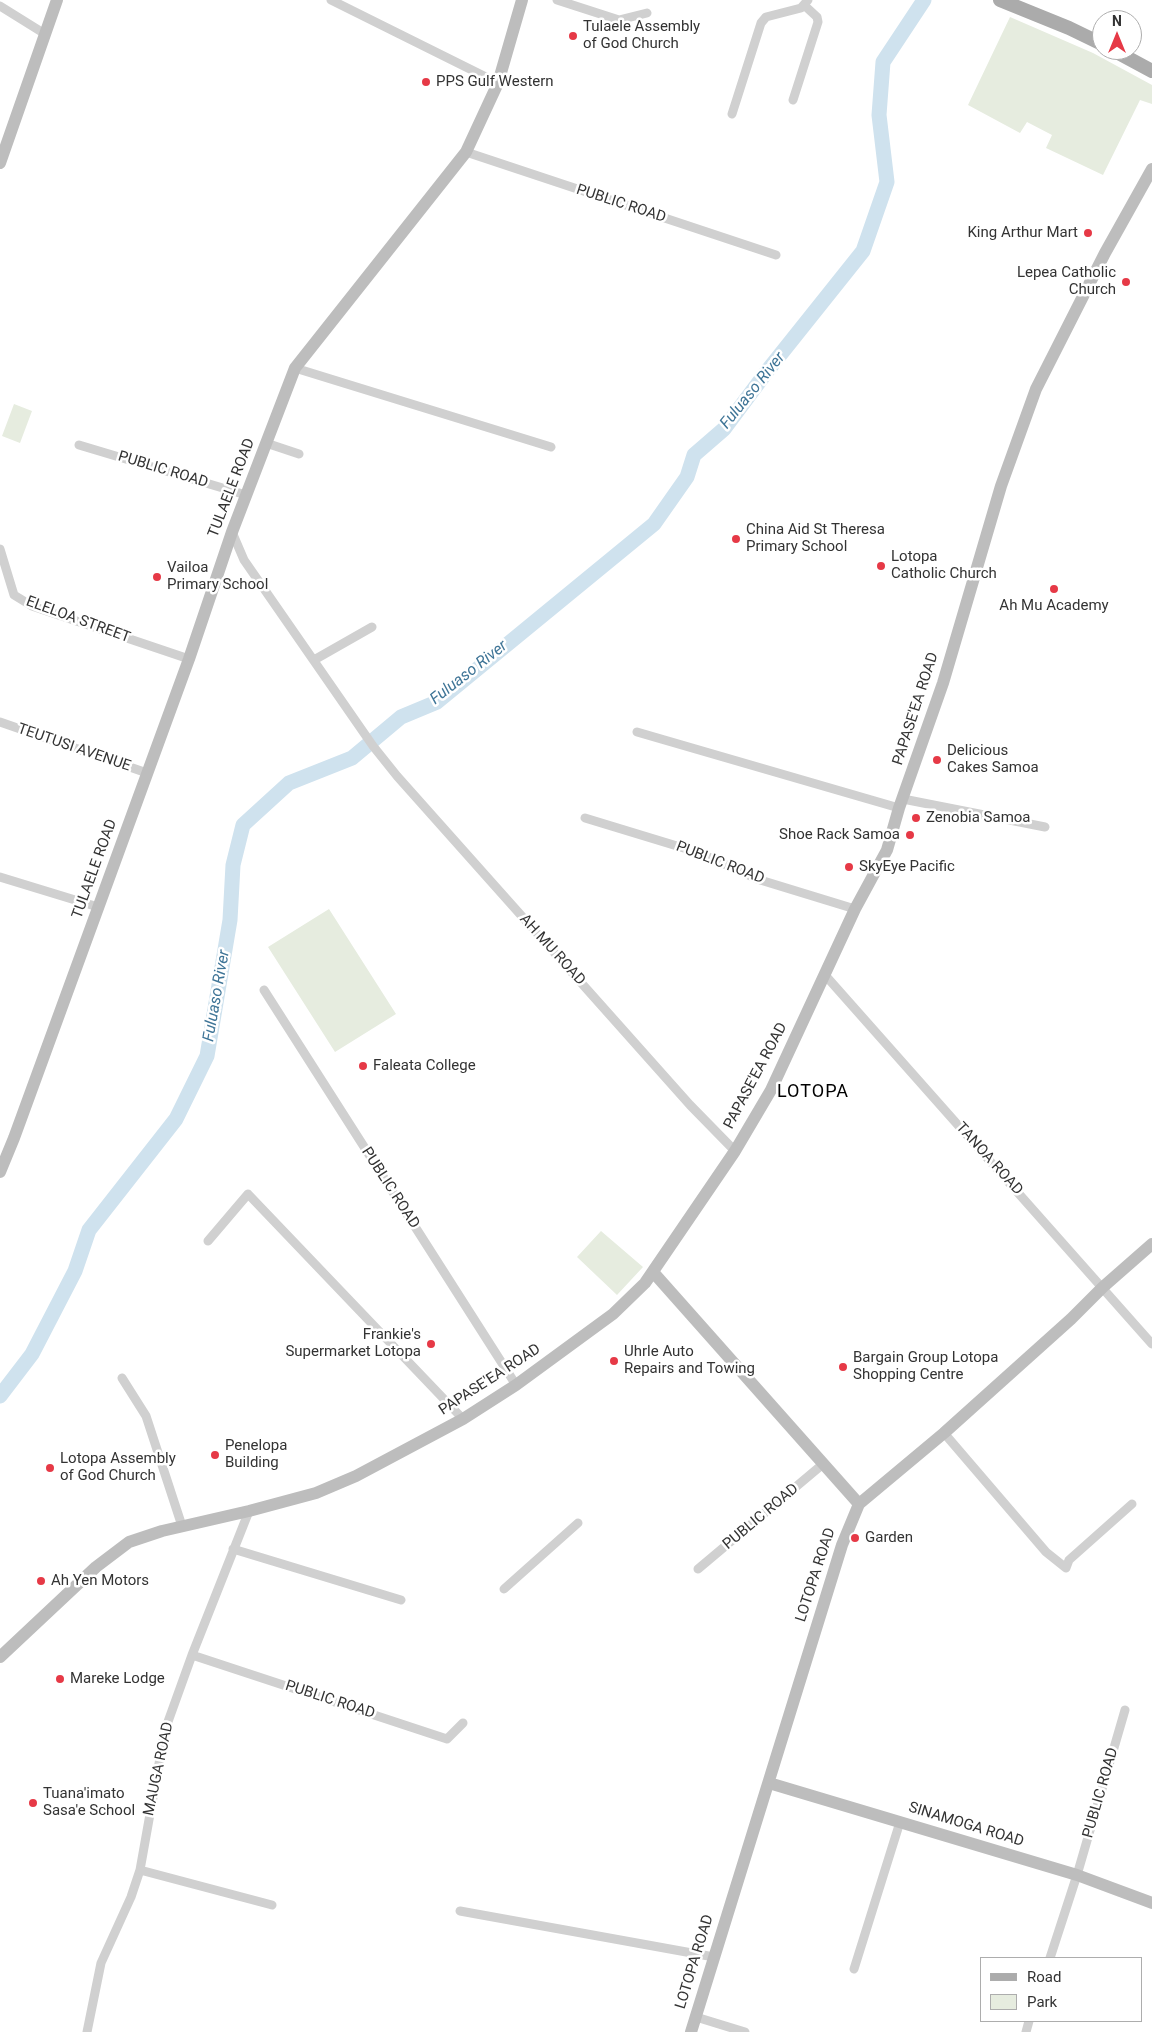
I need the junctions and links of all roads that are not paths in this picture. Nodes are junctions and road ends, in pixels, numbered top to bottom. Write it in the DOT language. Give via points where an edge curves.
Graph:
graph roads {
  1 [pos="57,0"];
  2 [pos="331,0"];
  3 [pos="522,0"];
  4 [pos="557,0"];
  5 [pos="1005,1"];
  6 [pos="806,3"];
  7 [pos="0,6"];
  8 [pos="647,13"];
  9 [pos="45,34"];
  10 [pos="1092,39"];
  11 [pos="1132,60"];
  12 [pos="1152,71"];
  13 [pos="498,83"];
  14 [pos="793,100"];
  15 [pos="732,114"];
  16 [pos="466,152"];
  17 [pos="0,163"];
  18 [pos="1152,169"];
  19 [pos="776,256"];
  20 [pos="295,368"];
  21 [pos="266,443"];
  22 [pos="79,445"];
  23 [pos="551,447"];
  24 [pos="299,454"];
  25 [pos="246,495"];
  26 [pos="232,532"];
  27 [pos="0,549"];
  28 [pos="372,627"];
  29 [pos="189,659"];
  30 [pos="314,660"];
  31 [pos="0,722"];
  32 [pos="637,732"];
  33 [pos="147,773"];
  34 [pos="901,804"];
  35 [pos="585,818"];
  36 [pos="1046,828"];
  37 [pos="0,877"];
  38 [pos="98,907"];
  39 [pos="855,909"];
  40 [pos="825,975"];
  41 [pos="264,990"];
  42 [pos="735,1151"];
  43 [pos="0,1172"];
  44 [pos="208,1241"];
  45 [pos="1152,1244"];
  46 [pos="653,1272"];
  47 [pos="1103,1287"];
  48 [pos="1152,1344"];
  49 [pos="122,1378"];
  50 [pos="516,1385"];
  51 [pos="463,1419"];
  52 [pos="944,1433"];
  53 [pos="823,1464"];
  54 [pos="859,1504"];
  55 [pos="1132,1504"];
  56 [pos="248,1512"];
  57 [pos="578,1523"];
  58 [pos="182,1526"];
  59 [pos="233,1549"];
  60 [pos="698,1569"];
  61 [pos="504,1589"];
  62 [pos="401,1600"];
  63 [pos="6,1643"];
  64 [pos="192,1655"];
  65 [pos="0,1658"];
  66 [pos="1125,1710"];
  67 [pos="462,1723"];
  68 [pos="769,1783"];
  69 [pos="900,1822"];
  70 [pos="140,1870"];
  71 [pos="1077,1875"];
  72 [pos="1152,1903"];
  73 [pos="272,1905"];
  74 [pos="460,1911"];
  75 [pos="714,1956"];
  76 [pos="1050,1957"];
  77 [pos="854,1969"];
  78 [pos="696,2017"];
  79 [pos="87,2032"];
  80 [pos="691,2032"];
  81 [pos="745,2032"];
  1 -- 9 [label="street"];
  2 -- 13 [label="street"];
  3 -- 13 [label="street, TULAELE ROAD"];
  4 -- 8 [label="street" via="619,20"];
  5 -- 10 [label="main road"];
  6 -- 14 [label="street" via="818,22"];
  6 -- 15 [label="street" via="801,8 766,17 761,23"];
  7 -- 9 [label="street"];
  9 -- 17 [label="street"];
  11 -- 12 [label="main road"];
  13 -- 16 [label="street, TULAELE ROAD"];
  16 -- 19 [label="street, PUBLIC ROAD"];
  16 -- 20 [label="street, TULAELE ROAD"];
  18 -- 34 [label="street, PAPASE'EA ROAD" via="1104,253 1036,389 989,525 943,683"];
  20 -- 21 [label="street, TULAELE ROAD"];
  20 -- 23 [label="street"];
  21 -- 24 [label="street"];
  21 -- 25 [label="street, TULAELE ROAD"];
  22 -- 25 [label="street, PUBLIC ROAD"];
  25 -- 26 [label="street, TULAELE ROAD"];
  26 -- 29 [label="street, TULAELE ROAD"];
  26 -- 30 [label="street" via="244,560"];
  27 -- 29 [label="street, ELELOA STREET" via="14,595 32,606"];
  28 -- 30 [label="street"];
  29 -- 33 [label="street, TULAELE ROAD"];
  30 -- 42 [label="street, AH MU ROAD" via="397,776"];
  31 -- 33 [label="street, TEUTUSI AVENUE"];
  32 -- 34 [label="street"];
  33 -- 38 [label="street, TULAELE ROAD"];
  34 -- 36 [label="street"];
  34 -- 39 [label="street, PAPASE'EA ROAD" via="887,850"];
  35 -- 39 [label="street, PUBLIC ROAD" via="700,853 757,879"];
  37 -- 38 [label="street"];
  38 -- 43 [label="street, TULAELE ROAD"];
  39 -- 40 [label="street, PAPASE'EA ROAD"];
  40 -- 42 [label="street, PAPASE'EA ROAD" via="771,1090"];
  40 -- 47 [label="street, TANOA ROAD"];
  41 -- 50 [label="street, PUBLIC ROAD"];
  42 -- 46 [label="street, PAPASE'EA ROAD"];
  44 -- 51 [label="street" via="248,1194"];
  45 -- 47 [label="street, LOTOPA ROAD"];
  46 -- 50 [label="street, PAPASE'EA ROAD" via="613,1314"];
  46 -- 53 [label="street"];
  47 -- 48 [label="street, TANOA ROAD"];
  47 -- 52 [label="street, LOTOPA ROAD"];
  49 -- 58 [label="street" via="146,1416"];
  50 -- 51 [label="street, PAPASE'EA ROAD"];
  51 -- 56 [label="street, PAPASE'EA ROAD" via="356,1476 316,1493"];
  52 -- 54 [label="street, LOTOPA ROAD"];
  52 -- 55 [label="street" via="1046,1552 1066,1568 1069,1560"];
  53 -- 54 [label="street"];
  53 -- 60 [label="street, PUBLIC ROAD"];
  54 -- 68 [label="street, LOTOPA ROAD" via="842,1545"];
  56 -- 58 [label="street, PAPASE'EA ROAD"];
  56 -- 59 [label="street, MAUGA ROAD"];
  57 -- 61 [label="street"];
  58 -- 63 [label="street, PAPASE'EA ROAD" via="129,1542"];
  59 -- 62 [label="street"];
  59 -- 64 [label="street, MAUGA ROAD"];
  63 -- 65 [label="street, PAPASE'EA ROAD"];
  64 -- 67 [label="street, PUBLIC ROAD" via="447,1739"];
  64 -- 70 [label="street, MAUGA ROAD" via="165,1730"];
  66 -- 71 [label="street, PUBLIC ROAD"];
  68 -- 69 [label="street, SINAMOGA ROAD"];
  68 -- 75 [label="street, LOTOPA ROAD"];
  69 -- 71 [label="street, SINAMOGA ROAD"];
  69 -- 77 [label="street"];
  70 -- 73 [label="street"];
  70 -- 79 [label="street, MAUGA ROAD" via="101,1963"];
  71 -- 72 [label="street, SINAMOGA ROAD"];
  71 -- 76 [label="street, PUBLIC ROAD"];
  74 -- 75 [label="street"];
  75 -- 78 [label="street, LOTOPA ROAD"];
  78 -- 80 [label="street, LOTOPA ROAD"];
  78 -- 81 [label="street"];
}
